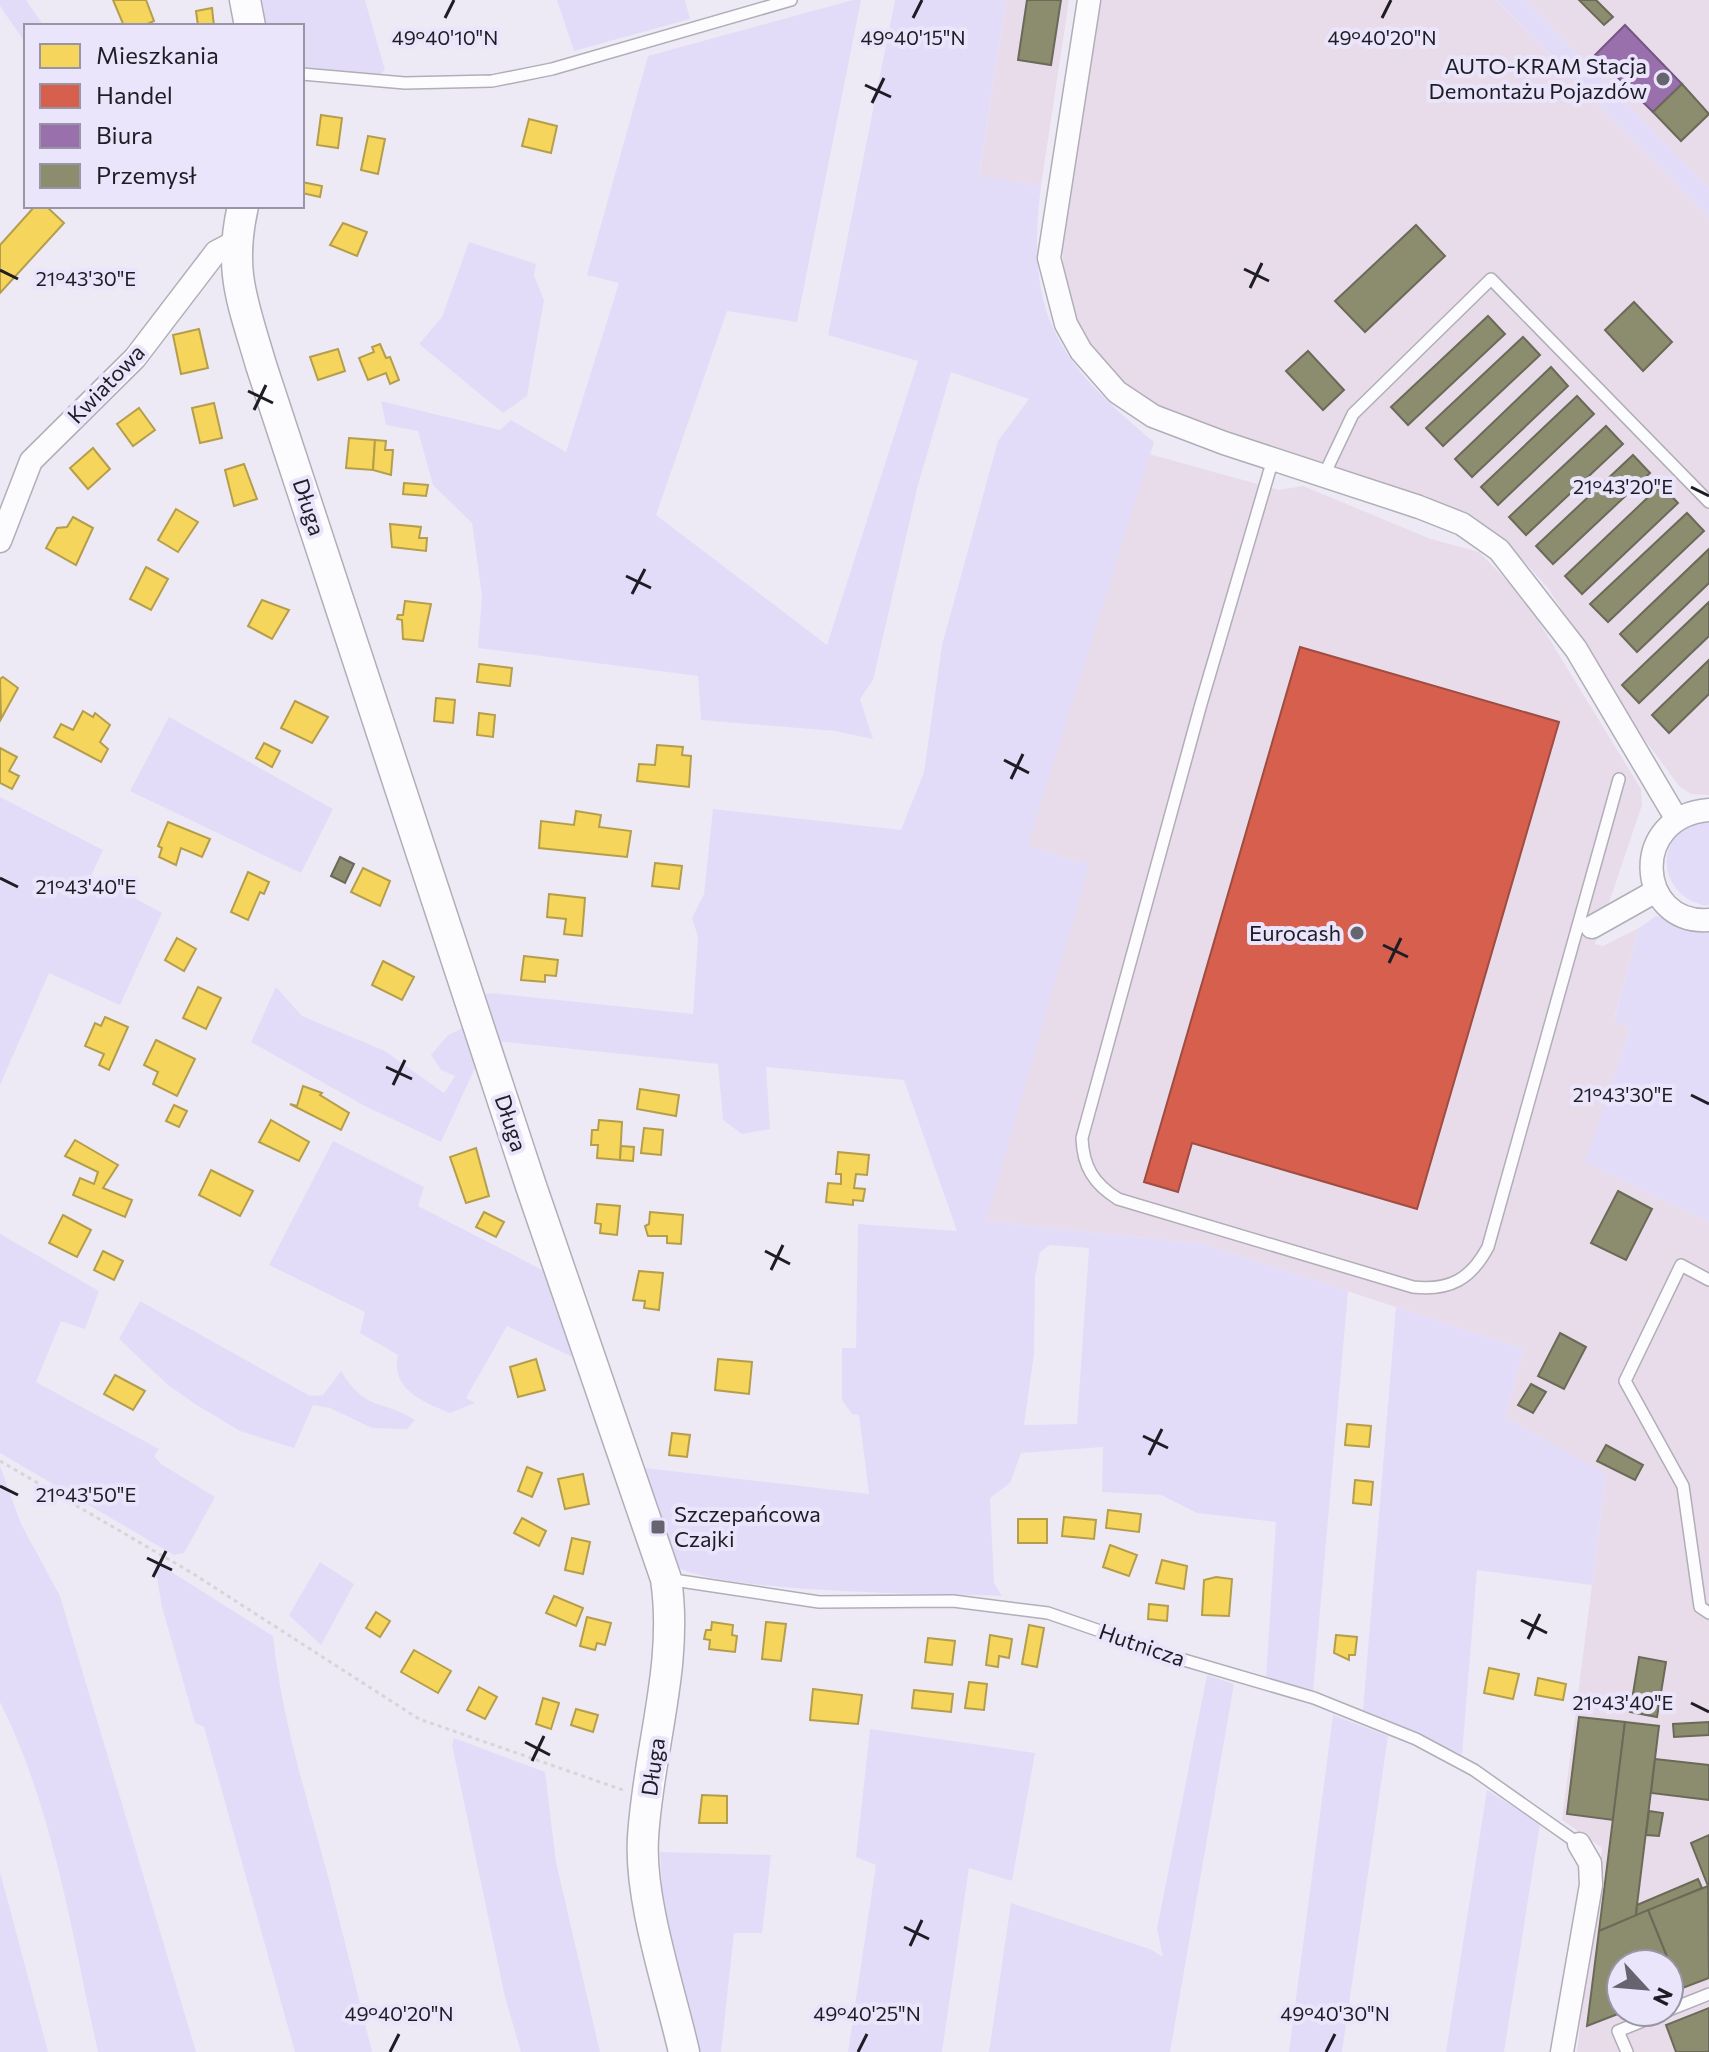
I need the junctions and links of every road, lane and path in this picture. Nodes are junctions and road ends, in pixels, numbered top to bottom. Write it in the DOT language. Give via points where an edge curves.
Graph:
graph roads {
  1 [pos="245,0"];
  2 [pos="791,0"];
  3 [pos="1089,0"];
  4 [pos="250,24"];
  5 [pos="304,74"];
  6 [pos="243,208"];
  7 [pos="235,242"];
  8 [pos="1273,459"];
  9 [pos="1324,475"];
  10 [pos="1709,502"];
  11 [pos="0,541"];
  12 [pos="1619,779"];
  13 [pos="1709,810"];
  14 [pos="1676,818"];
  15 [pos="1656,891"];
  16 [pos="1709,920"];
  17 [pos="1585,927"];
  18 [pos="1709,1280"];
  19 [pos="0,1461"];
  20 [pos="666,1579"];
  21 [pos="1709,1613"];
  22 [pos="650,1794"];
  23 [pos="1579,1844"];
  24 [pos="1709,1994"];
  25 [pos="1685,2004"];
  26 [pos="1625,2028"];
  27 [pos="684,2052"];
  28 [pos="1562,2052"];
  29 [pos="1627,2052"];
  1 -- 4 [label="street"];
  2 -- 5 [label="lane" via="552,69 492,81 405,83"];
  3 -- 8 [label="street" via="1049,258 1066,324 1102,378 1153,416"];
  6 -- 7 [label="street, Długa"];
  7 -- 11 [label="street, Kwiatowa" via="216,252 135,358 31,461"];
  7 -- 20 [label="street, Długa" via="236,279 261,365"];
  8 -- 9 [label="street"];
  8 -- 17 [label="lane" via="1082,1138 1091,1175 1118,1199 1413,1287 1449,1286 1465,1278 1488,1247"];
  9 -- 10 [label="lane" via="1353,414 1491,279"];
  9 -- 14 [label="street" via="1462,524 1499,550 1576,649"];
  12 -- 17 [label="lane"];
  13 -- 14 [label="street"];
  14 -- 15 [label="street" via="1655,843 1651,875"];
  15 -- 16 [label="street" via="1682,916"];
  15 -- 17 [label="street"];
  18 -- 21 [label="lane" via="1681,1265 1625,1381 1683,1486 1700,1607"];
  19 -- 22 [label="path" via="205,1581 419,1719 639,1795"];
  20 -- 22 [label="street, Długa" via="672,1619"];
  20 -- 23 [label="lane, Hutnicza" via="819,1602 953,1601 1048,1613 1314,1698 1416,1739 1474,1770"];
  22 -- 27 [label="street, Długa" via="643,1839 647,1890"];
  23 -- 28 [label="street" via="1590,1863 1591,1885"];
  24 -- 25 [label="lane"];
  26 -- 29 [label="lane" via="1618,2031"];
}
